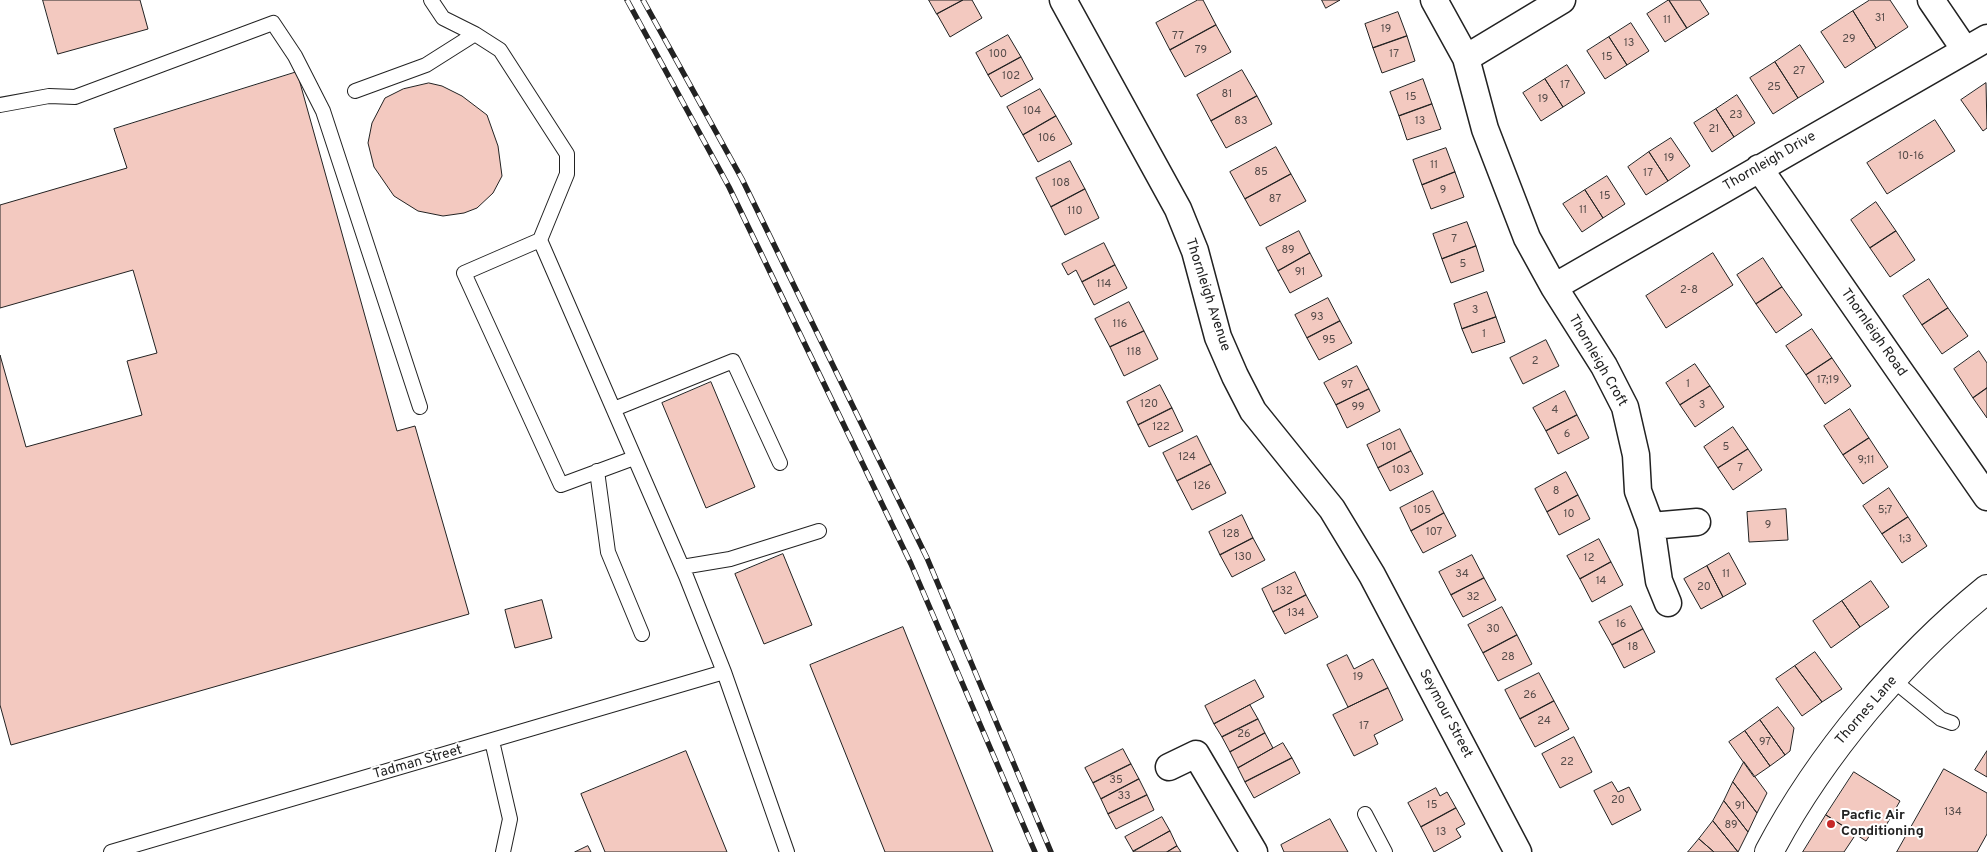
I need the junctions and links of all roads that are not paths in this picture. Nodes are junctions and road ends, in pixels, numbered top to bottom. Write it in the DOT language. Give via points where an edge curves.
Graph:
graph roads {
  1 [pos="431,0"];
  2 [pos="1063,0"];
  3 [pos="1434,0"];
  4 [pos="1562,0"];
  5 [pos="1931,0"];
  6 [pos="475,34"];
  7 [pos="1976,44"];
  8 [pos="1466,58"];
  9 [pos="355,91"];
  10 [pos="0,105"];
  11 [pos="1760,168"];
  12 [pos="540,240"];
  13 [pos="1554,288"];
  14 [pos="420,408"];
  15 [pos="614,409"];
  16 [pos="634,458"];
  17 [pos="780,463"];
  18 [pos="597,472"];
  19 [pos="1987,497"];
  20 [pos="1697,522"];
  21 [pos="1651,526"];
  22 [pos="819,531"];
  23 [pos="684,572"];
  24 [pos="1372,575"];
  25 [pos="1987,589"];
  26 [pos="1668,603"];
  27 [pos="642,634"];
  28 [pos="724,672"];
  29 [pos="1893,680"];
  30 [pos="1952,723"];
  31 [pos="492,741"];
  32 [pos="1169,767"];
  33 [pos="1365,814"];
  34 [pos="111,852"];
  35 [pos="503,852"];
  36 [pos="787,852"];
  37 [pos="1254,852"];
  38 [pos="1385,852"];
  39 [pos="1518,852"];
  40 [pos="1769,852"];
  1 -- 6 [label="lane" via="443,18"];
  2 -- 24 [label="street, Thornleigh Avenue" via="1178,209 1195,250 1218,337 1253,411 1332,509"];
  3 -- 8 [label="street"];
  4 -- 8 [label="street"];
  5 -- 7 [label="street"];
  6 -- 9 [label="lane" via="426,65"];
  6 -- 12 [label="lane" via="500,50 567,154 567,174"];
  7 -- 11 [label="street, Thornleigh Drive"];
  8 -- 13 [label="street" via="1495,156 1527,238"];
  10 -- 14 [label="lane" via="49,96 75,97 273,23 295,56 323,112"];
  11 -- 13 [label="street, Thornleigh Drive"];
  11 -- 19 [label="street, Thornleigh Road"];
  12 -- 15 [label="lane"];
  12 -- 18 [label="lane" via="464,273 561,485"];
  13 -- 21 [label="street, Thornleigh Croft" via="1604,366 1625,406 1636,455 1638,490"];
  15 -- 16 [label="lane"];
  15 -- 17 [label="lane" via="733,361"];
  16 -- 18 [label="lane"];
  16 -- 23 [label="lane"];
  18 -- 27 [label="lane" via="608,552"];
  20 -- 21 [label="street"];
  21 -- 26 [label="street, Thornleigh Croft" via="1659,581"];
  22 -- 23 [label="lane"];
  23 -- 28 [label="lane"];
  24 -- 39 [label="street, Seymour Street"];
  25 -- 29 [label="street, Thornes Lane"];
  28 -- 31 [label="lane, Tadman Street"];
  28 -- 36 [label="lane"];
  29 -- 30 [label="lane" via="1941,720"];
  29 -- 40 [label="street, Thornes Lane" via="1842,738 1812,779"];
  31 -- 34 [label="lane, Tadman Street"];
  31 -- 35 [label="lane" via="510,818"];
  32 -- 37 [label="street" via="1196,754"];
  33 -- 38 [label="lane"];
}
